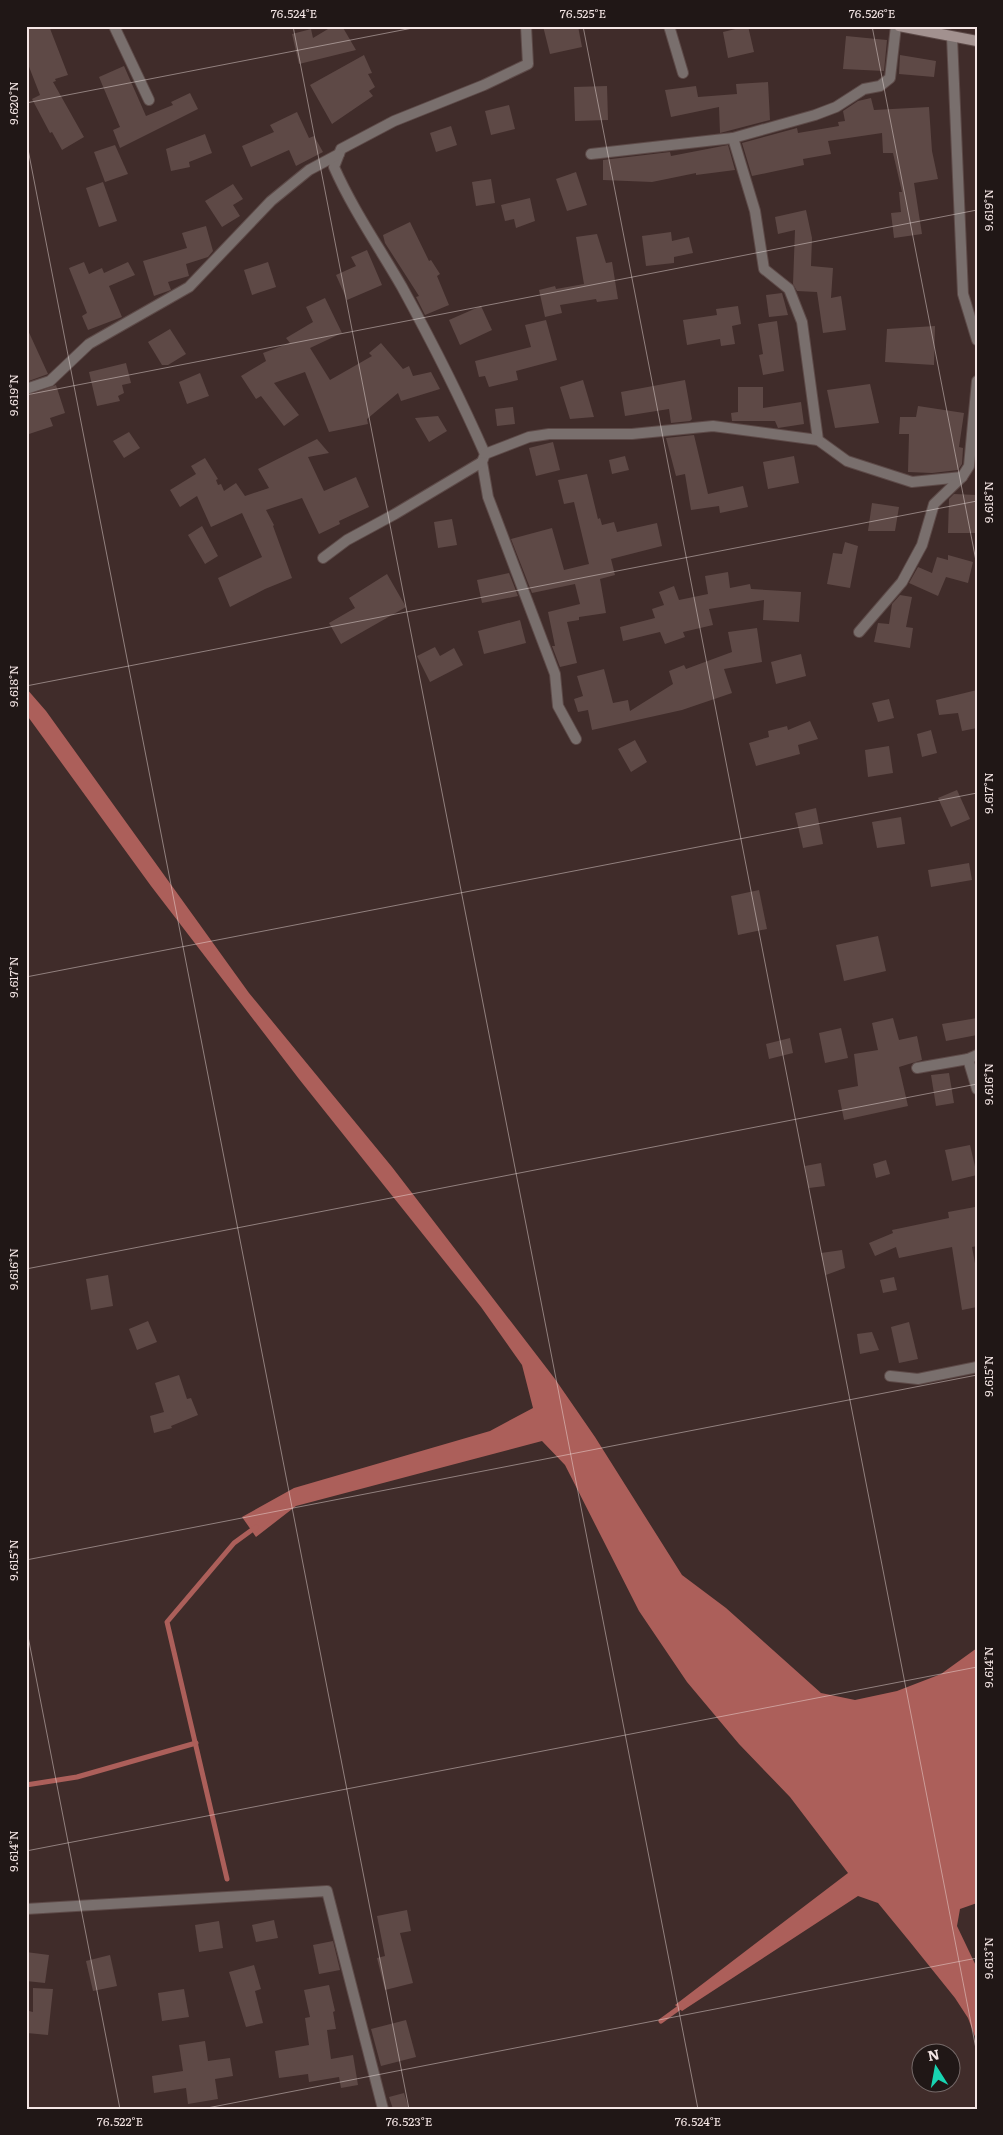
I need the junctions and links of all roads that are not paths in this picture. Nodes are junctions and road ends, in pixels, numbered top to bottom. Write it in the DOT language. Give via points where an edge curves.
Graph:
graph roads {
  1 [pos="114,26"];
  2 [pos="526,26"];
  3 [pos="669,26"];
  4 [pos="898,26"];
  5 [pos="952,37"];
  6 [pos="977,41"];
  7 [pos="683,73"];
  8 [pos="149,100"];
  9 [pos="733,138"];
  10 [pos="339,154"];
  11 [pos="591,154"];
  12 [pos="977,340"];
  13 [pos="977,380"];
  14 [pos="26,389"];
  15 [pos="818,440"];
  16 [pos="483,458"];
  17 [pos="962,477"];
  18 [pos="322,558"];
  19 [pos="859,632"];
  20 [pos="576,739"];
  21 [pos="972,1057"];
  22 [pos="917,1068"];
  23 [pos="977,1089"];
  24 [pos="977,1367"];
  25 [pos="890,1376"];
  26 [pos="26,1909"];
  27 [pos="383,2109"];
  1 -- 8 [label="street"];
  2 -- 10 [label="street" via="528,64 394,121 341,149"];
  3 -- 7 [label="street"];
  4 -- 5 [label="main road"];
  4 -- 9 [label="street" via="890,78 880,86 864,89 836,107 815,115"];
  5 -- 6 [label="main road"];
  5 -- 12 [label="street" via="964,294"];
  9 -- 11 [label="street"];
  9 -- 15 [label="street" via="755,211 764,269 789,289 802,322"];
  10 -- 14 [label="street" via="309,170 271,201 189,287 89,344 50,381"];
  10 -- 16 [label="street" via="334,168 346,196 456,387"];
  13 -- 17 [label="street" via="969,466"];
  15 -- 16 [label="street" via="713,426 632,434 548,434 529,437"];
  15 -- 17 [label="street" via="847,461 912,482"];
  16 -- 18 [label="street"];
  16 -- 20 [label="street" via="488,497 555,674 558,706"];
  17 -- 19 [label="street" via="934,504 922,545 902,582"];
  21 -- 22 [label="street"];
  21 -- 23 [label="street"];
  24 -- 25 [label="street" via="918,1379"];
  26 -- 27 [label="street" via="327,1891"];
}
